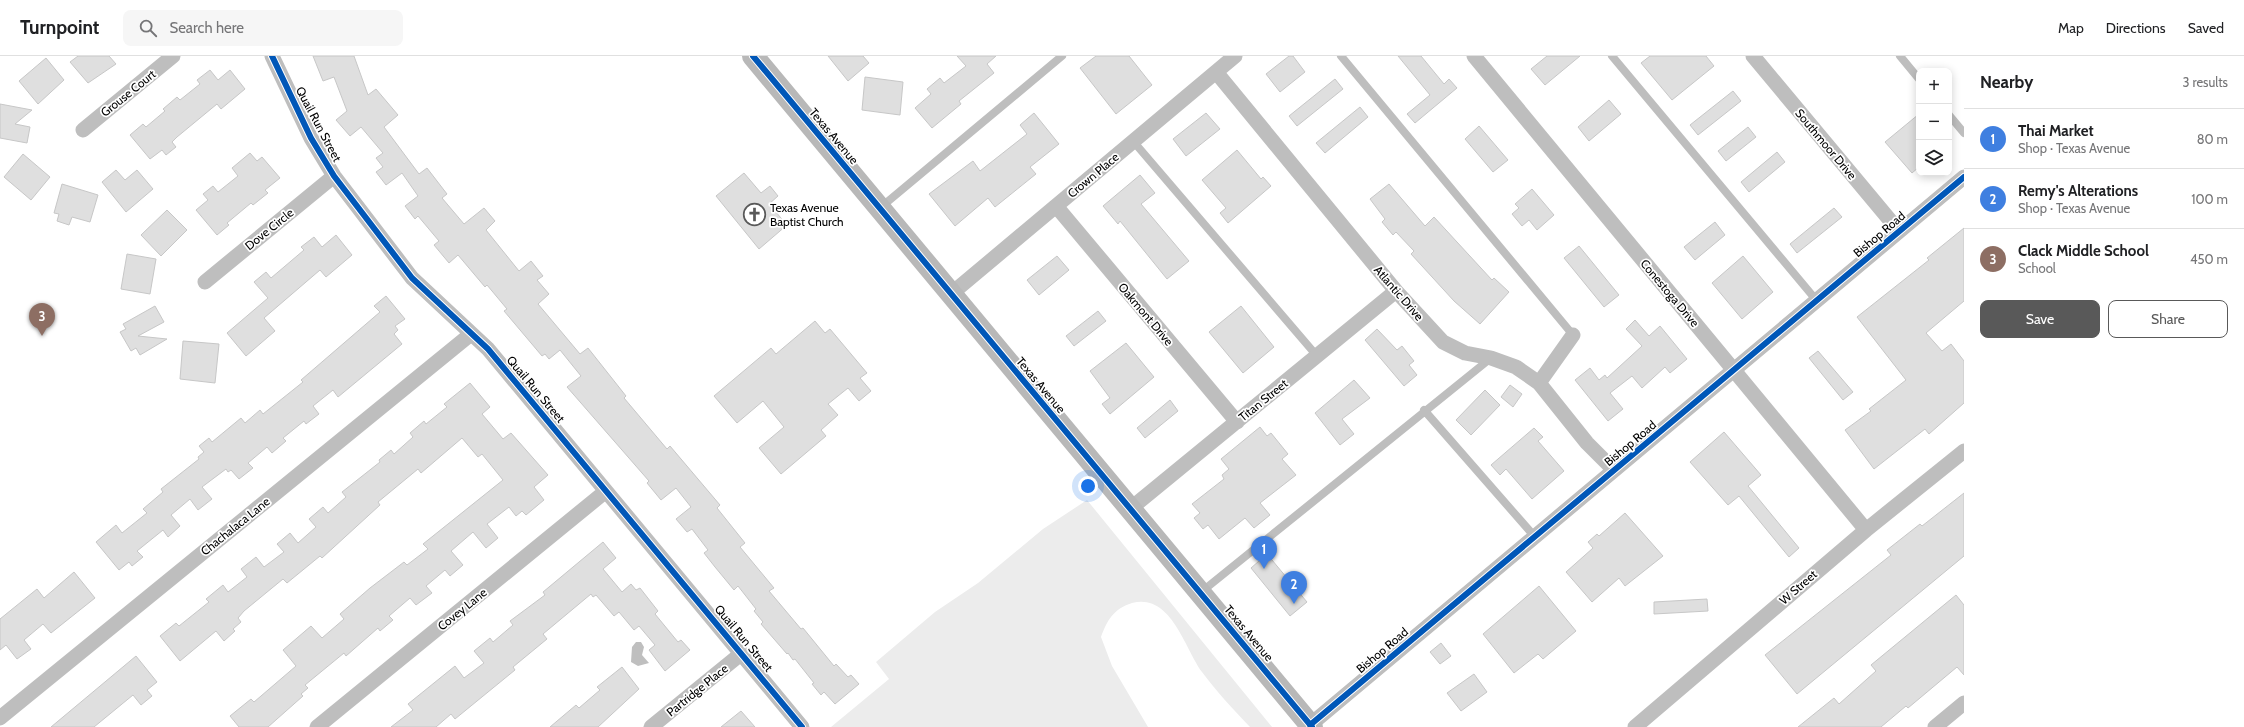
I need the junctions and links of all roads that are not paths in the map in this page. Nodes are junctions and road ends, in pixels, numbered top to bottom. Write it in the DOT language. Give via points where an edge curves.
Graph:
graph roads {
  1 [pos="173,56"];
  2 [pos="272,56"];
  3 [pos="754,56"];
  4 [pos="1062,56"];
  5 [pos="1235,56"];
  6 [pos="1341,56"];
  7 [pos="1474,56"];
  8 [pos="1612,56"];
  9 [pos="1753,56"];
  10 [pos="1900,56"];
  11 [pos="1216,72"];
  12 [pos="1916,75"];
  13 [pos="1952,119"];
  14 [pos="83,130"];
  15 [pos="1964,133"];
  16 [pos="1133,141"];
  17 [pos="334,176"];
  18 [pos="1964,177"];
  19 [pos="1056,206"];
  20 [pos="880,208"];
  21 [pos="1899,231"];
  22 [pos="205,282"];
  23 [pos="1396,291"];
  24 [pos="951,294"];
  25 [pos="1817,300"];
  26 [pos="471,334"];
  27 [pos="1573,335"];
  28 [pos="1317,356"];
  29 [pos="1491,358"];
  30 [pos="1734,370"];
  31 [pos="1539,383"];
  32 [pos="1424,410"];
  33 [pos="1237,422"];
  34 [pos="1964,451"];
  35 [pos="1614,470"];
  36 [pos="606,491"];
  37 [pos="1130,508"];
  38 [pos="1866,530"];
  39 [pos="1535,537"];
  40 [pos="1200,593"];
  41 [pos="742,653"];
  42 [pos="1964,703"];
  43 [pos="0,718"];
  44 [pos="1311,726"];
  45 [pos="318,727"];
  46 [pos="651,727"];
  47 [pos="802,727"];
  48 [pos="1635,727"];
  49 [pos="1935,727"];
  1 -- 14 [label="street, Grouse Court"];
  2 -- 17 [label="street, Quail Run Street" via="311,138"];
  3 -- 20 [label="street, Texas Avenue"];
  4 -- 20 [label="lane"];
  5 -- 11 [label="street, Crown Place"];
  6 -- 27 [label="lane"];
  7 -- 30 [label="street, Conestoga Drive"];
  8 -- 25 [label="lane"];
  9 -- 21 [label="street, Southmoor Drive"];
  10 -- 12 [label="lane"];
  11 -- 16 [label="street, Crown Place"];
  11 -- 23 [label="street, Atlantic Drive"];
  13 -- 15 [label="lane"];
  16 -- 19 [label="street, Crown Place"];
  16 -- 28 [label="lane"];
  17 -- 22 [label="street, Dove Circle"];
  17 -- 26 [label="street, Quail Run Street" via="412,278"];
  18 -- 21 [label="street, Bishop Road"];
  19 -- 24 [label="street, Crown Place"];
  19 -- 33 [label="street, Oakmont Drive"];
  20 -- 24 [label="street, Texas Avenue"];
  21 -- 25 [label="street, Bishop Road"];
  23 -- 28 [label="street, Titan Street"];
  23 -- 29 [label="street, Atlantic Drive" via="1443,342 1464,353"];
  24 -- 37 [label="street, Texas Avenue"];
  25 -- 30 [label="street, Bishop Road"];
  26 -- 36 [label="street, Quail Run Street" via="488,349"];
  26 -- 43 [label="street, Chachalaca Lane"];
  27 -- 31 [label="street"];
  28 -- 33 [label="street, Titan Street"];
  29 -- 31 [label="street, Atlantic Drive" via="1516,368"];
  29 -- 32 [label="lane"];
  30 -- 35 [label="street, Bishop Road"];
  30 -- 38 [label="street, Conestoga Drive"];
  31 -- 35 [label="street, Atlantic Drive" via="1588,443"];
  32 -- 39 [label="lane"];
  32 -- 40 [label="lane"];
  33 -- 37 [label="street, Titan Street"];
  34 -- 38 [label="street, W Street"];
  35 -- 39 [label="street, Bishop Road"];
  36 -- 41 [label="street, Quail Run Street"];
  36 -- 45 [label="street, Covey Lane"];
  37 -- 40 [label="street, Texas Avenue"];
  38 -- 48 [label="street, W Street"];
  39 -- 44 [label="street, Bishop Road"];
  40 -- 44 [label="street, Texas Avenue"];
  41 -- 46 [label="street, Partridge Place"];
  41 -- 47 [label="street, Quail Run Street"];
  42 -- 49 [label="street"];
}
